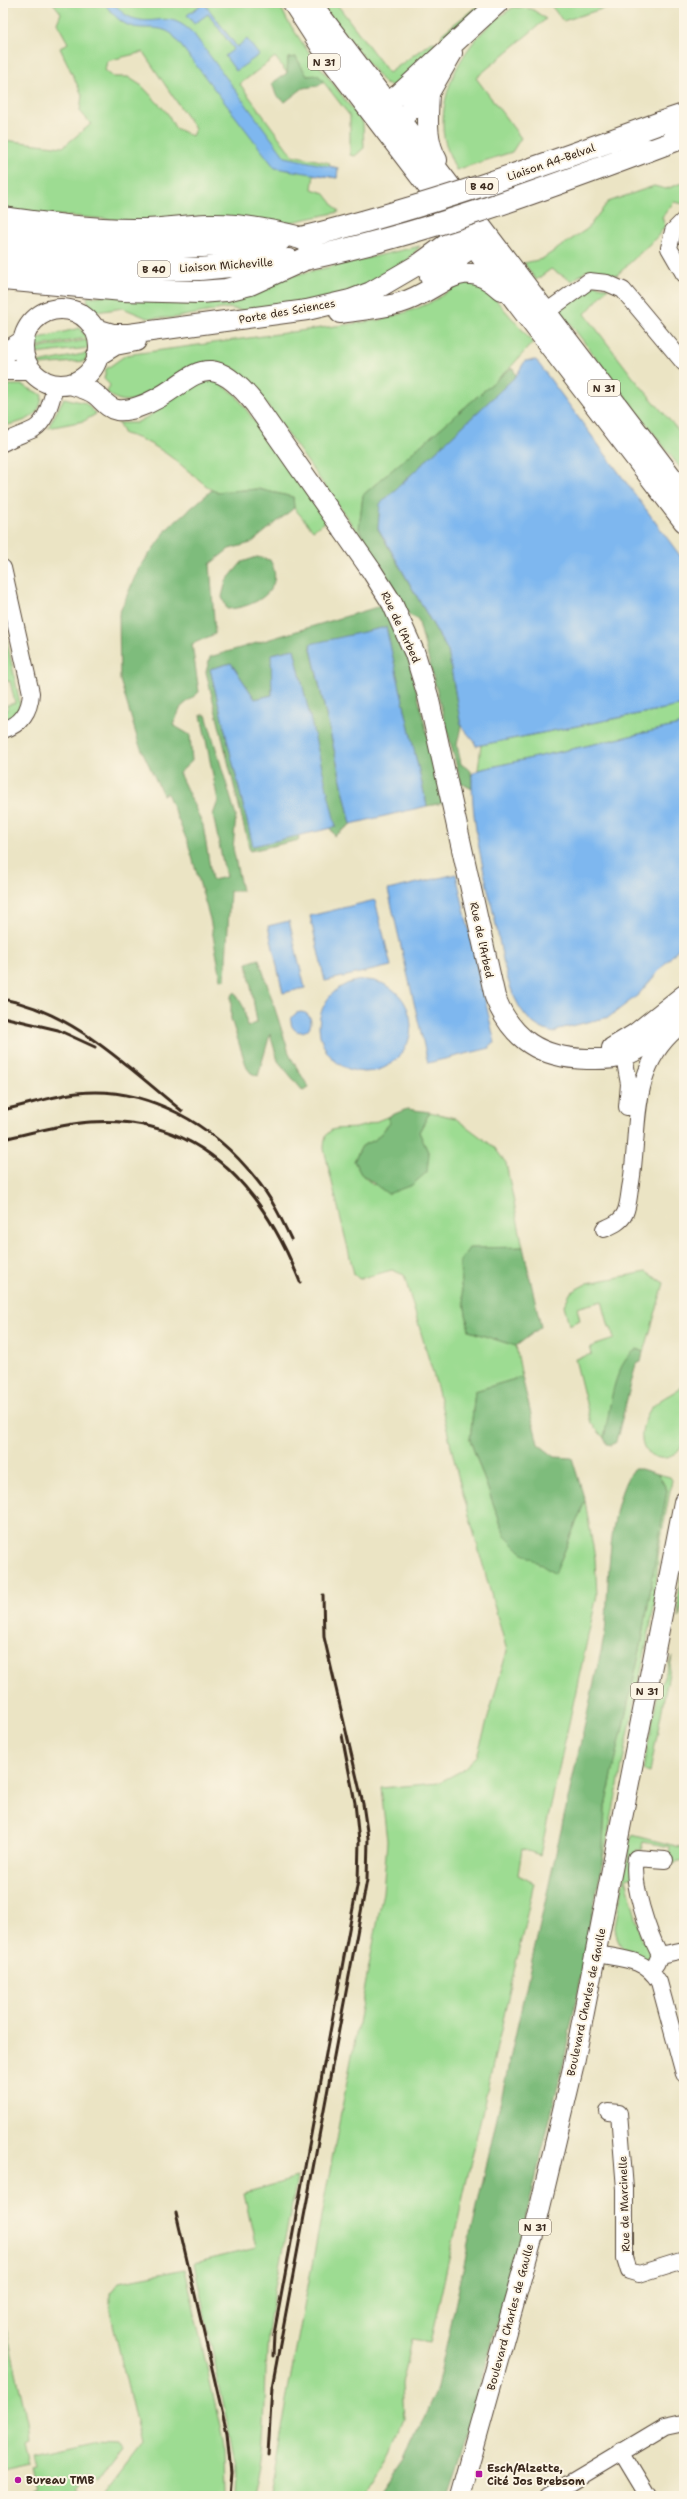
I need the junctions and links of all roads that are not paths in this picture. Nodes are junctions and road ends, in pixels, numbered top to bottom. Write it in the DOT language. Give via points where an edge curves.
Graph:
graph roads {
  1 [pos="284,3"];
  2 [pos="293,3"];
  3 [pos="311,3"];
  4 [pos="498,3"];
  5 [pos="463,36"];
  6 [pos="429,94"];
  7 [pos="377,112"];
  8 [pos="684,115"];
  9 [pos="400,120"];
  10 [pos="684,137"];
  11 [pos="452,188"];
  12 [pos="3,218"];
  13 [pos="684,220"];
  14 [pos="301,238"];
  15 [pos="477,238"];
  16 [pos="3,239"];
  17 [pos="305,259"];
  18 [pos="3,260"];
  19 [pos="684,274"];
  20 [pos="397,277"];
  21 [pos="3,279"];
  22 [pos="528,303"];
  23 [pos="376,307"];
  24 [pos="546,312"];
  25 [pos="93,328"];
  26 [pos="24,340"];
  27 [pos="3,354"];
  28 [pos="684,363"];
  29 [pos="93,365"];
  30 [pos="3,370"];
  31 [pos="31,370"];
  32 [pos="63,384"];
  33 [pos="96,395"];
  34 [pos="3,443"];
  35 [pos="676,485"];
  36 [pos="684,522"];
  37 [pos="3,568"];
  38 [pos="3,730"];
  39 [pos="684,995"];
  40 [pos="684,1004"];
  41 [pos="684,1015"];
  42 [pos="684,1023"];
  43 [pos="624,1056"];
  44 [pos="586,1059"];
  45 [pos="628,1200"];
  46 [pos="604,1229"];
  47 [pos="684,1502"];
  48 [pos="666,1860"];
  49 [pos="657,1948"];
  50 [pos="684,1950"];
  51 [pos="597,1954"];
  52 [pos="652,1970"];
  53 [pos="684,2074"];
  54 [pos="608,2112"];
  55 [pos="684,2260"];
  56 [pos="684,2422"];
  57 [pos="621,2451"];
  58 [pos="460,2496"];
  59 [pos="548,2496"];
  60 [pos="648,2496"];
  1 -- 7 [label="main road, N 31" via="291,18"];
  2 -- 7 [label="main road, N 31" via="324,51 344,61"];
  3 -- 7 [label="main road, N 31"];
  4 -- 5 [label="main road"];
  5 -- 6 [label="main road"];
  5 -- 7 [label="main road"];
  6 -- 9 [label="main road"];
  6 -- 11 [label="main road" via="427,127 432,151"];
  7 -- 9 [label="main road, N 31"];
  7 -- 15 [label="main road, N 31"];
  7 -- 20 [label="main road, N 31" via="432,212 434,231 429,242"];
  8 -- 14 [label="highway, Liaison A4-Belval / B 40, bridge" via="457,194"];
  9 -- 11 [label="main road, N 31"];
  10 -- 17 [label="highway, Liaison A4-Belval / B 40, bridge" via="560,183 399,236"];
  11 -- 15 [label="main road, N 31"];
  12 -- 14 [label="highway, B 40" via="131,230 208,225 239,226"];
  13 -- 19 [label="street" via="673,231 670,248"];
  14 -- 16 [label="highway, Liaison Micheville / B 40" via="200,248 135,250"];
  15 -- 20 [label="main road, Porte des Sciences"];
  15 -- 22 [label="main road, N 31" via="514,278"];
  15 -- 23 [label="main road, Porte des Sciences" via="421,283"];
  17 -- 18 [label="highway, Liaison Micheville / B 40" via="200,270 134,269"];
  17 -- 21 [label="highway, B 40" via="250,284 226,290 200,292 123,290"];
  20 -- 25 [label="main road, Porte des Sciences" via="371,292 350,300 307,310 130,334 113,334"];
  22 -- 23 [label="main road, Porte des Sciences" via="480,275 466,273 450,276 401,303"];
  22 -- 24 [label="main road, N 31"];
  22 -- 35 [label="main road, N 31"];
  23 -- 29 [label="main road, Porte des Sciences" via="115,345"];
  24 -- 28 [label="street" via="589,281 607,283 623,290"];
  24 -- 35 [label="main road, N 31"];
  25 -- 26 [label="main road" via="87,320 75,313 49,311 32,322"];
  25 -- 29 [label="main road" via="98,347"];
  26 -- 27 [label="main road"];
  26 -- 31 [label="main road" via="25,361"];
  29 -- 32 [label="main road"];
  29 -- 33 [label="main road"];
  30 -- 31 [label="main road"];
  31 -- 32 [label="main road" via="42,380"];
  32 -- 33 [label="main road, Rue de l'Arbed"];
  32 -- 34 [label="street" via="46,415 35,428"];
  33 -- 44 [label="main road, Rue de l'Arbed" via="105,404 117,410 131,409 153,400 186,378 209,372 220,373 230,379 241,387 255,404 371,570 392,603 415,654 428,696 495,997 500,1009 514,1031 535,1048 560,1057"];
  35 -- 36 [label="main road, N 31"];
  37 -- 38 [label="street" via="31,693 25,715 16,724"];
  39 -- 44 [label="main road, Rue de l'Arbed" via="621,1044"];
  40 -- 43 [label="street" via="627,1047"];
  41 -- 43 [label="main road, Rue de l'Arbed"];
  42 -- 45 [label="street" via="671,1034 657,1052 639,1090"];
  43 -- 44 [label="main road, Rue de l'Arbed" via="608,1060"];
  43 -- 45 [label="street" via="629,1084 625,1145"];
  45 -- 46 [label="street" via="625,1213 617,1223"];
  47 -- 51 [label="main road, Boulevard Charles de Gaulle / N 31"];
  48 -- 49 [label="street" via="636,1858 634,1876"];
  49 -- 50 [label="street"];
  49 -- 52 [label="street"];
  51 -- 52 [label="street" via="639,1963"];
  51 -- 58 [label="main road, Boulevard Charles de Gaulle / N 31" via="536,2224"];
  52 -- 53 [label="street" via="659,1982"];
  54 -- 55 [label="street, Rue de Marcinelle" via="619,2113 625,2189 625,2258 629,2271 639,2274"];
  56 -- 57 [label="street" via="665,2426"];
  57 -- 59 [label="street"];
  57 -- 60 [label="street"];
}
